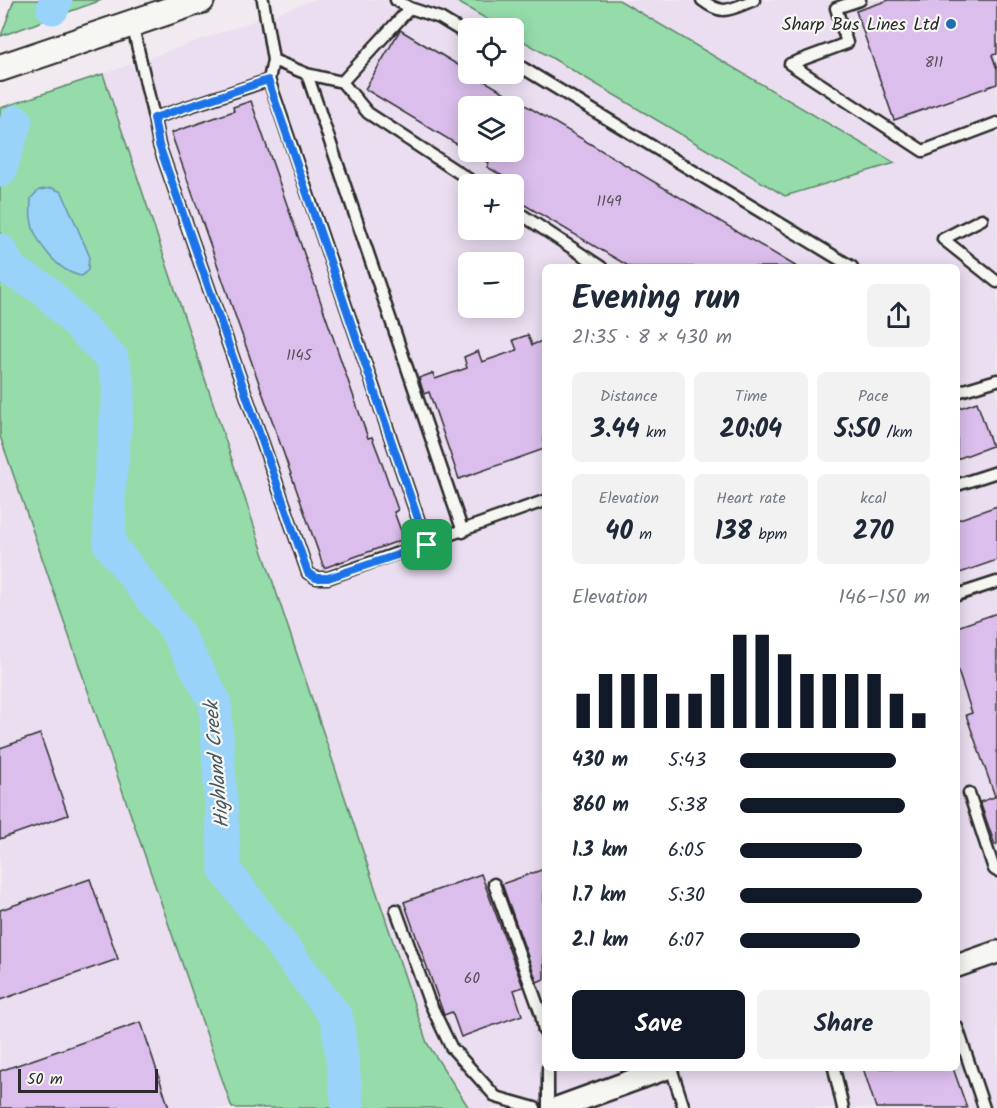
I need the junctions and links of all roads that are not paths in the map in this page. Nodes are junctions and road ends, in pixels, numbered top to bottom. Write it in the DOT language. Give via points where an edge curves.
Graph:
graph roads {
  1 [pos="201,0"];
  2 [pos="263,0"];
  3 [pos="396,0"];
  4 [pos="702,0"];
  5 [pos="754,0"];
  6 [pos="860,0"];
  7 [pos="410,8"];
  8 [pos="132,23"];
  9 [pos="458,29"];
  10 [pos="273,60"];
  11 [pos="0,68"];
  12 [pos="524,69"];
  13 [pos="307,74"];
  14 [pos="268,80"];
  15 [pos="342,82"];
  16 [pos="154,118"];
  17 [pos="997,123"];
  18 [pos="461,174"];
  19 [pos="524,216"];
  20 [pos="982,219"];
  21 [pos="596,264"];
  22 [pos="847,264"];
  23 [pos="997,282"];
  24 [pos="997,380"];
  25 [pos="960,391"];
  26 [pos="997,472"];
  27 [pos="960,484"];
  28 [pos="542,502"];
  29 [pos="463,532"];
  30 [pos="427,545"];
  31 [pos="997,582"];
  32 [pos="960,594"];
  33 [pos="969,793"];
  34 [pos="997,871"];
  35 [pos="494,884"];
  36 [pos="396,910"];
  37 [pos="997,952"];
  38 [pos="960,965"];
  39 [pos="542,1020"];
  40 [pos="960,1036"];
  41 [pos="548,1071"];
  42 [pos="661,1071"];
  43 [pos="670,1071"];
  44 [pos="835,1071"];
  45 [pos="535,1108"];
  46 [pos="548,1108"];
  47 [pos="557,1108"];
  48 [pos="684,1108"];
  49 [pos="843,1108"];
  50 [pos="984,1108"];
  1 -- 8 [label="street"];
  2 -- 10 [label="lane"];
  3 -- 7 [label="lane"];
  4 -- 5 [label="lane" via="715,10"];
  6 -- 17 [label="lane" via="836,8 848,43 790,64 923,151"];
  7 -- 9 [label="lane"];
  7 -- 15 [label="lane"];
  8 -- 11 [label="street"];
  8 -- 16 [label="lane"];
  10 -- 13 [label="lane"];
  10 -- 14 [label="lane"];
  12 -- 22 [label="lane"];
  13 -- 15 [label="lane"];
  13 -- 29 [label="lane"];
  14 -- 16 [label="lane"];
  14 -- 30 [label="lane"];
  15 -- 18 [label="lane" via="368,112"];
  16 -- 30 [label="lane" via="159,145 308,573 328,578"];
  19 -- 21 [label="lane"];
  20 -- 23 [label="lane" via="942,239"];
  24 -- 25 [label="lane"];
  26 -- 27 [label="lane"];
  28 -- 29 [label="lane"];
  29 -- 30 [label="lane"];
  31 -- 32 [label="lane"];
  33 -- 34 [label="lane"];
  35 -- 39 [label="lane"];
  36 -- 45 [label="lane" via="429,1001 451,1047 496,1097"];
  37 -- 38 [label="street"];
  40 -- 50 [label="lane"];
  41 -- 46 [label="lane"];
  42 -- 47 [label="street"];
  43 -- 48 [label="lane"];
  44 -- 49 [label="lane"];
}
